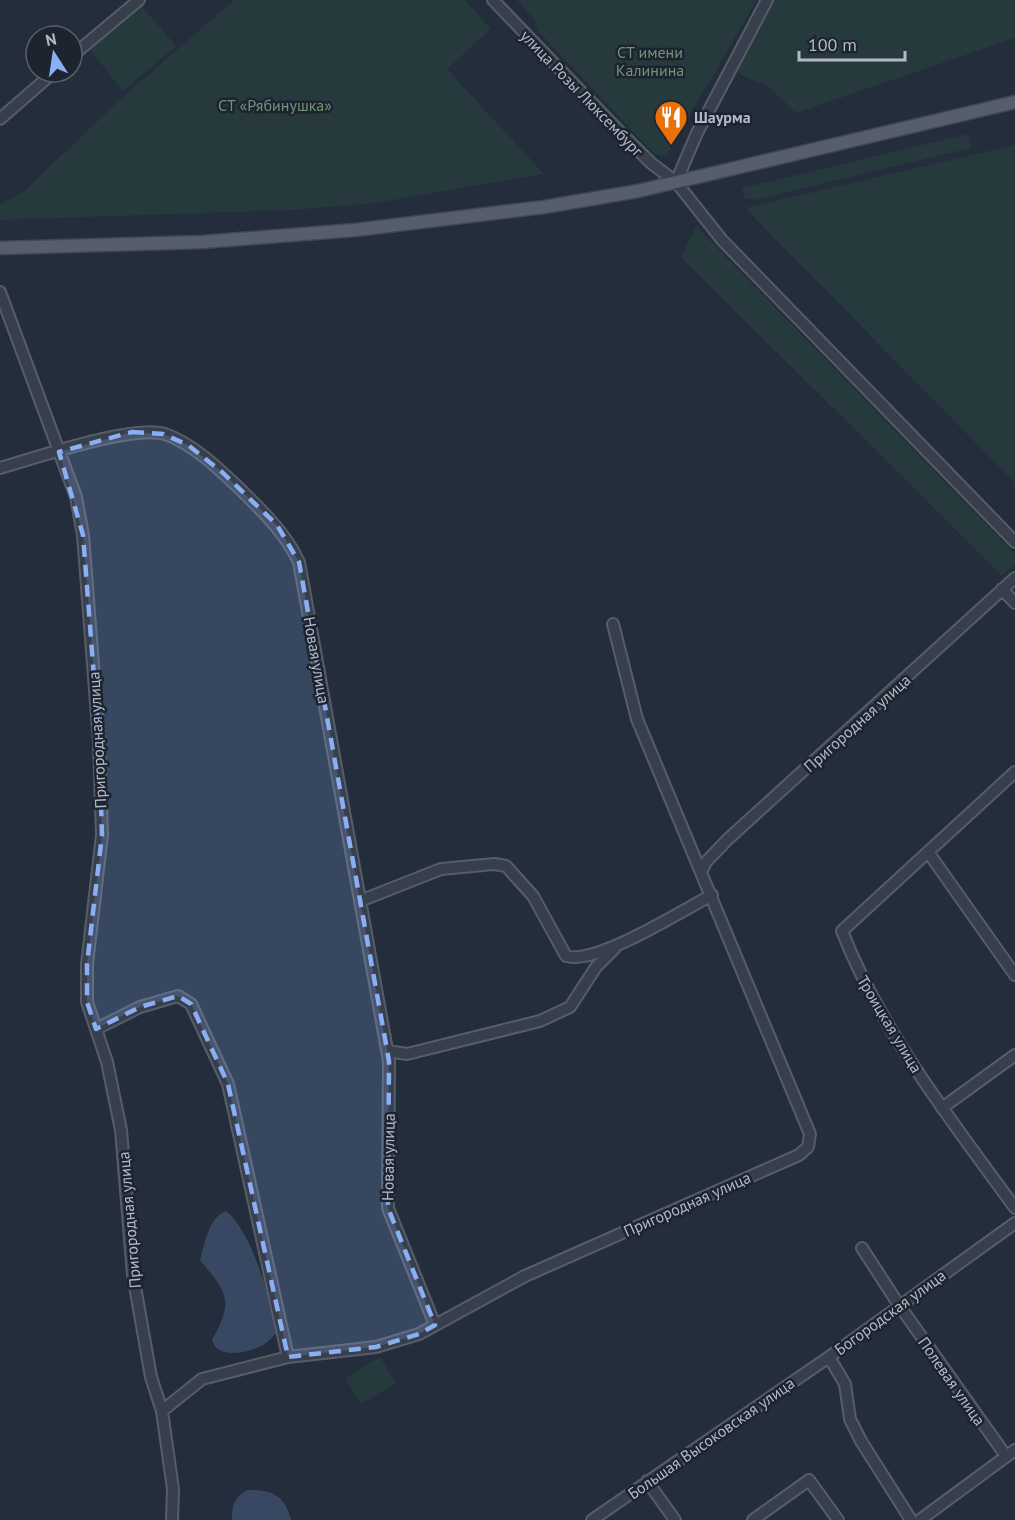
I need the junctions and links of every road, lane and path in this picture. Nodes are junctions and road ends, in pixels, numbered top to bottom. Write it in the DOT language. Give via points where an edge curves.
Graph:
graph roads {
  1 [pos="139,0"];
  2 [pos="493,0"];
  3 [pos="767,0"];
  4 [pos="84,47"];
  5 [pos="40,84"];
  6 [pos="1015,102"];
  7 [pos="0,119"];
  8 [pos="676,182"];
  9 [pos="0,248"];
  10 [pos="0,292"];
  11 [pos="59,452"];
  12 [pos="0,468"];
  13 [pos="1015,542"];
  14 [pos="1015,578"];
  15 [pos="1002,589"];
  16 [pos="1015,603"];
  17 [pos="613,624"];
  18 [pos="1015,772"];
  19 [pos="928,852"];
  20 [pos="702,870"];
  21 [pos="712,895"];
  22 [pos="360,901"];
  23 [pos="617,945"];
  24 [pos="1015,975"];
  25 [pos="96,1029"];
  26 [pos="388,1051"];
  27 [pos="1015,1055"];
  28 [pos="942,1108"];
  29 [pos="1015,1208"];
  30 [pos="1015,1223"];
  31 [pos="862,1248"];
  32 [pos="899,1305"];
  33 [pos="435,1326"];
  34 [pos="288,1357"];
  35 [pos="829,1357"];
  36 [pos="162,1411"];
  37 [pos="1010,1453"];
  38 [pos="647,1481"];
  39 [pos="172,1520"];
  40 [pos="592,1520"];
  41 [pos="675,1520"];
  42 [pos="753,1520"];
  43 [pos="838,1520"];
  44 [pos="911,1520"];
  45 [pos="920,1520"];
  1 -- 4 [label="street"];
  2 -- 8 [label="street, улица Розы Люксембург" via="651,163"];
  3 -- 8 [label="street" via="697,133"];
  5 -- 7 [label="street"];
  6 -- 8 [label="main road"];
  8 -- 9 [label="main road" via="544,207 355,230 202,242"];
  8 -- 13 [label="street, улица Розы Люксембург" via="722,240"];
  10 -- 11 [label="street, Пригородная улица"];
  11 -- 12 [label="street, Новая улица"];
  11 -- 22 [label="street, Новая улица" via="132,432 163,434 188,445 222,472 290,542 299,562"];
  11 -- 25 [label="street, Пригородная улица" via="76,497 83,535 99,741 102,835 87,964 87,1002"];
  14 -- 15 [label="street, Пригородная улица"];
  15 -- 16 [label="street"];
  15 -- 20 [label="street, Пригородная улица" via="727,840"];
  17 -- 20 [label="street, Пригородная улица" via="637,719"];
  18 -- 19 [label="street, Троицкая улица"];
  19 -- 24 [label="street"];
  19 -- 28 [label="street, Троицкая улица" via="842,931 876,1006"];
  20 -- 21 [label="street, Пригородная улица"];
  21 -- 23 [label="street"];
  21 -- 33 [label="street, Пригородная улица" via="810,1134 808,1147 799,1155 525,1276"];
  22 -- 23 [label="street" via="441,869 506,866 533,896 566,956 574,958"];
  22 -- 26 [label="street, Новая улица"];
  23 -- 26 [label="street" via="596,967 570,1007 550,1017 407,1054"];
  25 -- 34 [label="street" via="140,1007 178,996 191,1004 228,1084"];
  25 -- 36 [label="street, Пригородная улица" via="121,1130 133,1275 151,1377"];
  26 -- 33 [label="street, Новая улица" via="388,1208"];
  27 -- 28 [label="street"];
  28 -- 29 [label="street, Троицкая улица"];
  30 -- 32 [label="street, Богородская улица"];
  31 -- 32 [label="street, Полевая улица"];
  32 -- 35 [label="street, Богородская улица"];
  32 -- 37 [label="street, Полевая улица"];
  33 -- 34 [label="street, Пригородная улица" via="376,1347"];
  34 -- 36 [label="street, Пригородная улица" via="202,1379"];
  35 -- 38 [label="street, Большая Высоковская улица"];
  35 -- 44 [label="street, Богородская улица" via="846,1384 850,1419 861,1441"];
  36 -- 39 [label="street, Пригородная улица" via="173,1489"];
  37 -- 45 [label="street"];
  38 -- 40 [label="street, Большая Высоковская улица"];
  38 -- 41 [label="street"];
  42 -- 43 [label="street" via="809,1480"];
}
